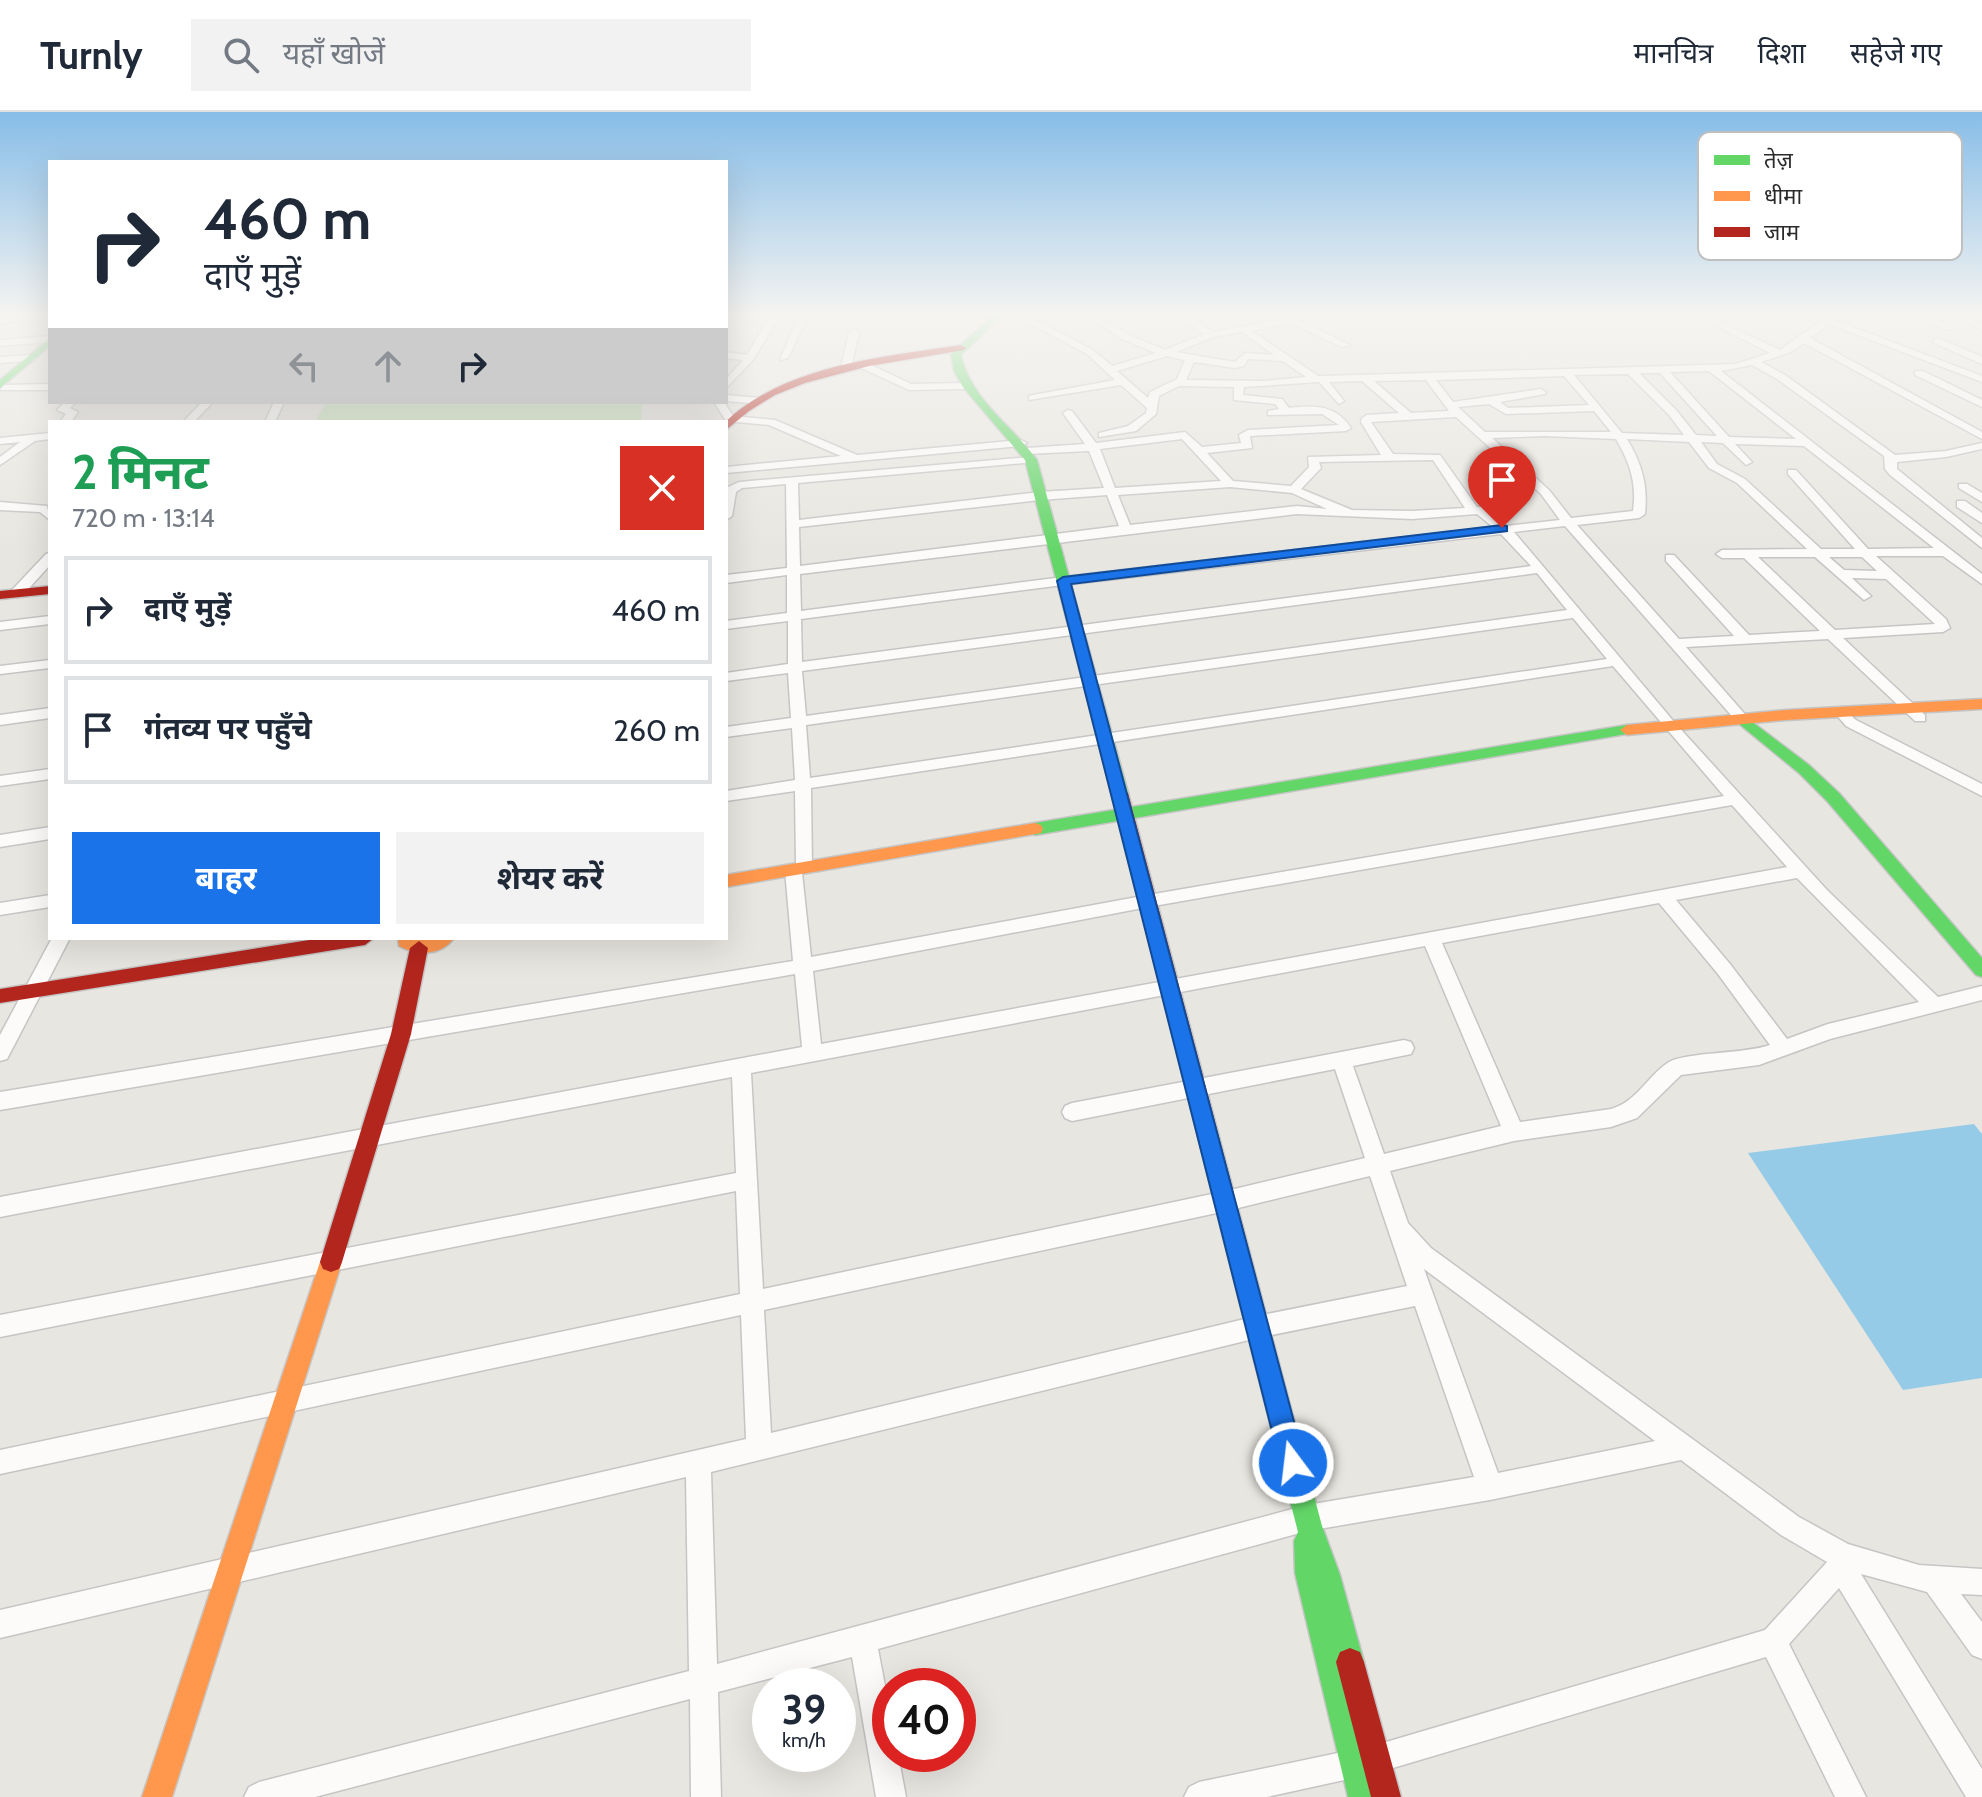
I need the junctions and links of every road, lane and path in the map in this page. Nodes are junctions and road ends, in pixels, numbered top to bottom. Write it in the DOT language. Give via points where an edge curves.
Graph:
graph roads {
  1 [pos="772,395"];
  2 [pos="972,395"];
  3 [pos="1051,395"];
  4 [pos="1139,395"];
  5 [pos="1154,395"];
  6 [pos="1240,395"];
  7 [pos="1333,395"];
  8 [pos="1383,395"];
  9 [pos="1442,395"];
  10 [pos="1526,395"];
  11 [pos="1585,395"];
  12 [pos="1655,395"];
  13 [pos="1685,395"];
  14 [pos="1746,395"];
  15 [pos="1806,395"];
  16 [pos="1906,395"];
  17 [pos="1963,395"];
  18 [pos="728,398"];
  19 [pos="1033,398"];
  20 [pos="760,401"];
  21 [pos="1339,401"];
  22 [pos="1491,401"];
  23 [pos="69,404"];
  24 [pos="206,404"];
  25 [pos="1982,404"];
  26 [pos="1151,406"];
  27 [pos="1596,408"];
  28 [pos="1453,409"];
  29 [pos="1286,411"];
  30 [pos="1068,413"];
  31 [pos="1272,413"];
  32 [pos="1409,417"];
  33 [pos="67,420"];
  34 [pos="190,420"];
  35 [pos="728,423"];
  36 [pos="1482,435"];
  37 [pos="48,436"];
  38 [pos="1619,436"];
  39 [pos="1982,436"];
  40 [pos="33,438"];
  41 [pos="1692,439"];
  42 [pos="1726,439"];
  43 [pos="0,441"];
  44 [pos="1090,443"];
  45 [pos="1809,443"];
  46 [pos="1982,446"];
  47 [pos="1026,450"];
  48 [pos="1200,450"];
  49 [pos="1963,451"];
  50 [pos="1390,459"];
  51 [pos="1892,459"];
  52 [pos="858,460"];
  53 [pos="0,462"];
  54 [pos="1746,462"];
  55 [pos="1982,462"];
  56 [pos="728,470"];
  57 [pos="1792,472"];
  58 [pos="792,481"];
  59 [pos="1230,484"];
  60 [pos="1963,486"];
  61 [pos="1294,490"];
  62 [pos="1109,492"];
  63 [pos="1040,496"];
  64 [pos="1982,498"];
  65 [pos="1961,504"];
  66 [pos="0,506"];
  67 [pos="728,508"];
  68 [pos="1473,510"];
  69 [pos="1350,514"];
  70 [pos="48,516"];
  71 [pos="1982,519"];
  72 [pos="1567,521"];
  73 [pos="793,524"];
  74 [pos="1502,528"];
  75 [pos="1126,529"];
  76 [pos="1052,539"];
  77 [pos="1982,544"];
  78 [pos="1947,552"];
  79 [pos="1820,553"];
  80 [pos="1865,553"];
  81 [pos="1722,554"];
  82 [pos="1747,554"];
  83 [pos="1670,558"];
  84 [pos="48,559"];
  85 [pos="1540,569"];
  86 [pos="794,571"];
  87 [pos="1842,574"];
  88 [pos="1888,575"];
  89 [pos="728,579"];
  90 [pos="1982,580"];
  91 [pos="1063,581"];
  92 [pos="48,590"];
  93 [pos="9,594"];
  94 [pos="1864,596"];
  95 [pos="1578,613"];
  96 [pos="794,616"];
  97 [pos="48,620"];
  98 [pos="728,625"];
  99 [pos="0,626"];
  100 [pos="1076,628"];
  101 [pos="1832,634"];
  102 [pos="1745,639"];
  103 [pos="1676,643"];
  104 [pos="1618,661"];
  105 [pos="48,664"];
  106 [pos="795,668"];
  107 [pos="0,670"];
  108 [pos="728,677"];
  109 [pos="1090,680"];
  110 [pos="1982,704"];
  111 [pos="48,713"];
  112 [pos="1915,713"];
  113 [pos="1982,714"];
  114 [pos="1846,718"];
  115 [pos="0,720"];
  116 [pos="1743,720"];
  117 [pos="799,721"];
  118 [pos="1670,726"];
  119 [pos="728,732"];
  120 [pos="1106,738"];
  121 [pos="48,774"];
  122 [pos="0,781"];
  123 [pos="803,784"];
  124 [pos="1982,791"];
  125 [pos="728,796"];
  126 [pos="1738,799"];
  127 [pos="1126,814"];
  128 [pos="48,833"];
  129 [pos="0,841"];
  130 [pos="799,869"];
  131 [pos="1801,871"];
  132 [pos="728,881"];
  133 [pos="1663,896"];
  134 [pos="48,901"];
  135 [pos="1148,901"];
  136 [pos="0,909"];
  137 [pos="1431,939"];
  138 [pos="60,940"];
  139 [pos="352,940"];
  140 [pos="442,940"];
  141 [pos="412,943"];
  142 [pos="803,966"];
  143 [pos="1982,970"];
  144 [pos="1169,986"];
  145 [pos="33,991"];
  146 [pos="1982,993"];
  147 [pos="0,996"];
  148 [pos="1933,1004"];
  149 [pos="401,1034"];
  150 [pos="1404,1048"];
  151 [pos="1784,1050"];
  152 [pos="0,1053"];
  153 [pos="812,1054"];
  154 [pos="1342,1061"];
  155 [pos="741,1067"];
  156 [pos="1196,1087"];
  157 [pos="0,1101"];
  158 [pos="1072,1112"];
  159 [pos="1514,1132"];
  160 [pos="370,1137"];
  161 [pos="1377,1165"];
  162 [pos="746,1180"];
  163 [pos="1226,1201"];
  164 [pos="0,1207"];
  165 [pos="1399,1229"];
  166 [pos="332,1259"];
  167 [pos="1422,1294"];
  168 [pos="751,1303"];
  169 [pos="0,1326"];
  170 [pos="1257,1327"];
  171 [pos="286,1403"];
  172 [pos="1686,1447"];
  173 [pos="759,1448"];
  174 [pos="0,1462"];
  175 [pos="698,1462"];
  176 [pos="1490,1487"];
  177 [pos="1308,1522"];
  178 [pos="1842,1561"];
  179 [pos="231,1570"];
  180 [pos="1934,1579"];
  181 [pos="1982,1582"];
  182 [pos="0,1624"];
  183 [pos="863,1640"];
  184 [pos="1773,1641"];
  185 [pos="1982,1645"];
  186 [pos="702,1682"];
  187 [pos="1365,1761"];
  188 [pos="1982,1796"];
  189 [pos="157,1797"];
  190 [pos="259,1797"];
  191 [pos="706,1797"];
  192 [pos="891,1797"];
  193 [pos="1199,1797"];
  194 [pos="1363,1797"];
  195 [pos="1386,1797"];
  196 [pos="1851,1797"];
  1 -- 20 [label="street"];
  2 -- 47 [label="street"];
  3 -- 19 [label="street"];
  4 -- 26 [label="street"];
  5 -- 26 [label="street"];
  6 -- 29 [label="street" via="1240,399 1274,399"];
  7 -- 21 [label="street"];
  8 -- 32 [label="street"];
  9 -- 28 [label="street"];
  10 -- 22 [label="street"];
  11 -- 27 [label="street"];
  12 -- 41 [label="street"];
  13 -- 42 [label="street"];
  14 -- 45 [label="street"];
  15 -- 51 [label="street"];
  16 -- 39 [label="street"];
  17 -- 25 [label="street"];
  18 -- 20 [label="street"];
  20 -- 35 [label="street"];
  22 -- 27 [label="street" via="1506,411"];
  22 -- 28 [label="street"];
  23 -- 33 [label="street" via="62,410 73,412"];
  24 -- 34 [label="street"];
  26 -- 44 [label="street" via="1151,414 1137,427"];
  27 -- 38 [label="street"];
  28 -- 32 [label="street"];
  28 -- 36 [label="street"];
  29 -- 31 [label="street"];
  29 -- 48 [label="street" via="1324,409 1346,428 1248,433 1248,446"];
  30 -- 44 [label="street"];
  32 -- 50 [label="street" via="1365,420"];
  35 -- 52 [label="street" via="771,422"];
  36 -- 38 [label="street"];
  36 -- 72 [label="street" via="1545,492"];
  37 -- 40 [label="street"];
  38 -- 41 [label="street"];
  38 -- 72 [label="street" via="1641,476 1639,514"];
  40 -- 43 [label="street"];
  40 -- 53 [label="street"];
  41 -- 42 [label="street"];
  41 -- 79 [label="street" via="1713,466 1741,481"];
  42 -- 45 [label="street"];
  42 -- 54 [label="street"];
  44 -- 47 [label="street"];
  44 -- 48 [label="street" via="1180,435"];
  44 -- 62 [label="street"];
  45 -- 78 [label="street"];
  46 -- 49 [label="street"];
  47 -- 52 [label="street"];
  47 -- 58 [label="street"];
  47 -- 63 [label="street"];
  48 -- 59 [label="street"];
  49 -- 51 [label="street"];
  49 -- 55 [label="street"];
  50 -- 61 [label="street" via="1312,459 1315,468"];
  50 -- 68 [label="street" via="1439,458"];
  51 -- 77 [label="street" via="1894,473"];
  52 -- 56 [label="street"];
  57 -- 80 [label="street"];
  58 -- 67 [label="street" via="733,487"];
  58 -- 73 [label="street"];
  59 -- 61 [label="street"];
  59 -- 62 [label="street"];
  60 -- 64 [label="street"];
  61 -- 69 [label="street"];
  62 -- 63 [label="street"];
  62 -- 75 [label="street"];
  63 -- 73 [label="street"];
  63 -- 76 [label="street"];
  65 -- 71 [label="street"];
  66 -- 70 [label="street" via="43,509"];
  68 -- 69 [label="street"];
  68 -- 74 [label="street" via="1484,511"];
  69 -- 75 [label="street" via="1297,510"];
  72 -- 74 [label="street"];
  72 -- 103 [label="street"];
  73 -- 86 [label="street"];
  74 -- 85 [label="street"];
  74 -- 91 [label="street"];
  75 -- 76 [label="street"];
  76 -- 86 [label="street"];
  76 -- 91 [label="street"];
  78 -- 80 [label="street"];
  78 -- 90 [label="street"];
  79 -- 80 [label="street"];
  79 -- 82 [label="street"];
  79 -- 87 [label="street"];
  80 -- 88 [label="street"];
  81 -- 82 [label="street"];
  82 -- 101 [label="street"];
  83 -- 102 [label="street"];
  84 -- 93 [label="street"];
  85 -- 95 [label="street"];
  85 -- 100 [label="street"];
  86 -- 89 [label="street"];
  86 -- 96 [label="street"];
  87 -- 88 [label="street"];
  87 -- 94 [label="street"];
  88 -- 101 [label="street" via="1943,628"];
  91 -- 96 [label="street"];
  91 -- 100 [label="street"];
  92 -- 93 [label="street"];
  95 -- 104 [label="street"];
  95 -- 109 [label="street"];
  96 -- 98 [label="street"];
  96 -- 106 [label="street"];
  97 -- 99 [label="street"];
  100 -- 106 [label="street"];
  100 -- 109 [label="street"];
  101 -- 102 [label="street"];
  101 -- 112 [label="street"];
  102 -- 103 [label="street"];
  103 -- 116 [label="street"];
  104 -- 118 [label="street"];
  104 -- 120 [label="street"];
  105 -- 107 [label="street"];
  106 -- 108 [label="street"];
  106 -- 117 [label="street"];
  109 -- 117 [label="street"];
  109 -- 120 [label="street"];
  110 -- 112 [label="street"];
  111 -- 115 [label="street"];
  112 -- 113 [label="street"];
  112 -- 114 [label="street"];
  114 -- 116 [label="street"];
  114 -- 124 [label="street"];
  116 -- 118 [label="street"];
  116 -- 143 [label="street" via="1833,797"];
  117 -- 119 [label="street"];
  117 -- 123 [label="street"];
  118 -- 126 [label="street"];
  118 -- 127 [label="street"];
  120 -- 123 [label="street"];
  120 -- 127 [label="street"];
  121 -- 122 [label="street"];
  123 -- 125 [label="street"];
  123 -- 130 [label="street"];
  126 -- 131 [label="street"];
  126 -- 135 [label="street"];
  127 -- 130 [label="street"];
  127 -- 135 [label="street"];
  128 -- 129 [label="street"];
  130 -- 132 [label="street"];
  130 -- 142 [label="street"];
  131 -- 133 [label="street"];
  131 -- 148 [label="street"];
  133 -- 137 [label="street"];
  133 -- 151 [label="street"];
  134 -- 136 [label="street"];
  135 -- 142 [label="street"];
  135 -- 144 [label="street"];
  137 -- 144 [label="street"];
  137 -- 159 [label="street"];
  138 -- 145 [label="street"];
  139 -- 145 [label="street"];
  140 -- 141 [label="street" via="431,946"];
  141 -- 149 [label="street"];
  142 -- 149 [label="street"];
  142 -- 153 [label="street"];
  144 -- 153 [label="street"];
  144 -- 156 [label="street"];
  145 -- 147 [label="street"];
  145 -- 152 [label="street"];
  146 -- 148 [label="street"];
  148 -- 151 [label="street" via="1828,1032"];
  149 -- 157 [label="street"];
  149 -- 160 [label="street"];
  150 -- 154 [label="street"];
  151 -- 159 [label="street" via="1676,1068 1630,1112"];
  153 -- 155 [label="street"];
  154 -- 156 [label="street"];
  154 -- 161 [label="street"];
  155 -- 160 [label="street"];
  155 -- 162 [label="street"];
  156 -- 158 [label="street"];
  156 -- 163 [label="street"];
  159 -- 161 [label="street"];
  160 -- 164 [label="street"];
  160 -- 166 [label="street"];
  161 -- 163 [label="street"];
  161 -- 165 [label="street"];
  162 -- 166 [label="street"];
  162 -- 168 [label="street"];
  163 -- 168 [label="street"];
  163 -- 170 [label="street"];
  165 -- 167 [label="street"];
  165 -- 172 [label="street" via="1423,1255"];
  166 -- 169 [label="street"];
  166 -- 171 [label="street"];
  167 -- 170 [label="street"];
  167 -- 176 [label="street"];
  168 -- 171 [label="street"];
  168 -- 173 [label="street"];
  170 -- 173 [label="street"];
  170 -- 177 [label="street"];
  171 -- 174 [label="street"];
  171 -- 179 [label="street"];
  172 -- 176 [label="street"];
  172 -- 178 [label="street"];
  173 -- 175 [label="street"];
  175 -- 179 [label="street"];
  175 -- 186 [label="street"];
  176 -- 177 [label="street"];
  177 -- 183 [label="street"];
  177 -- 187 [label="street" via="1327,1575"];
  178 -- 180 [label="street"];
  178 -- 184 [label="street"];
  178 -- 188 [label="street"];
  179 -- 182 [label="street"];
  179 -- 189 [label="street"];
  180 -- 181 [label="street"];
  180 -- 185 [label="street"];
  183 -- 186 [label="street"];
  183 -- 192 [label="street"];
  184 -- 187 [label="street"];
  184 -- 196 [label="street"];
  186 -- 190 [label="street"];
  186 -- 191 [label="street"];
  187 -- 193 [label="street"];
  187 -- 194 [label="street"];
  187 -- 195 [label="street"];
}
